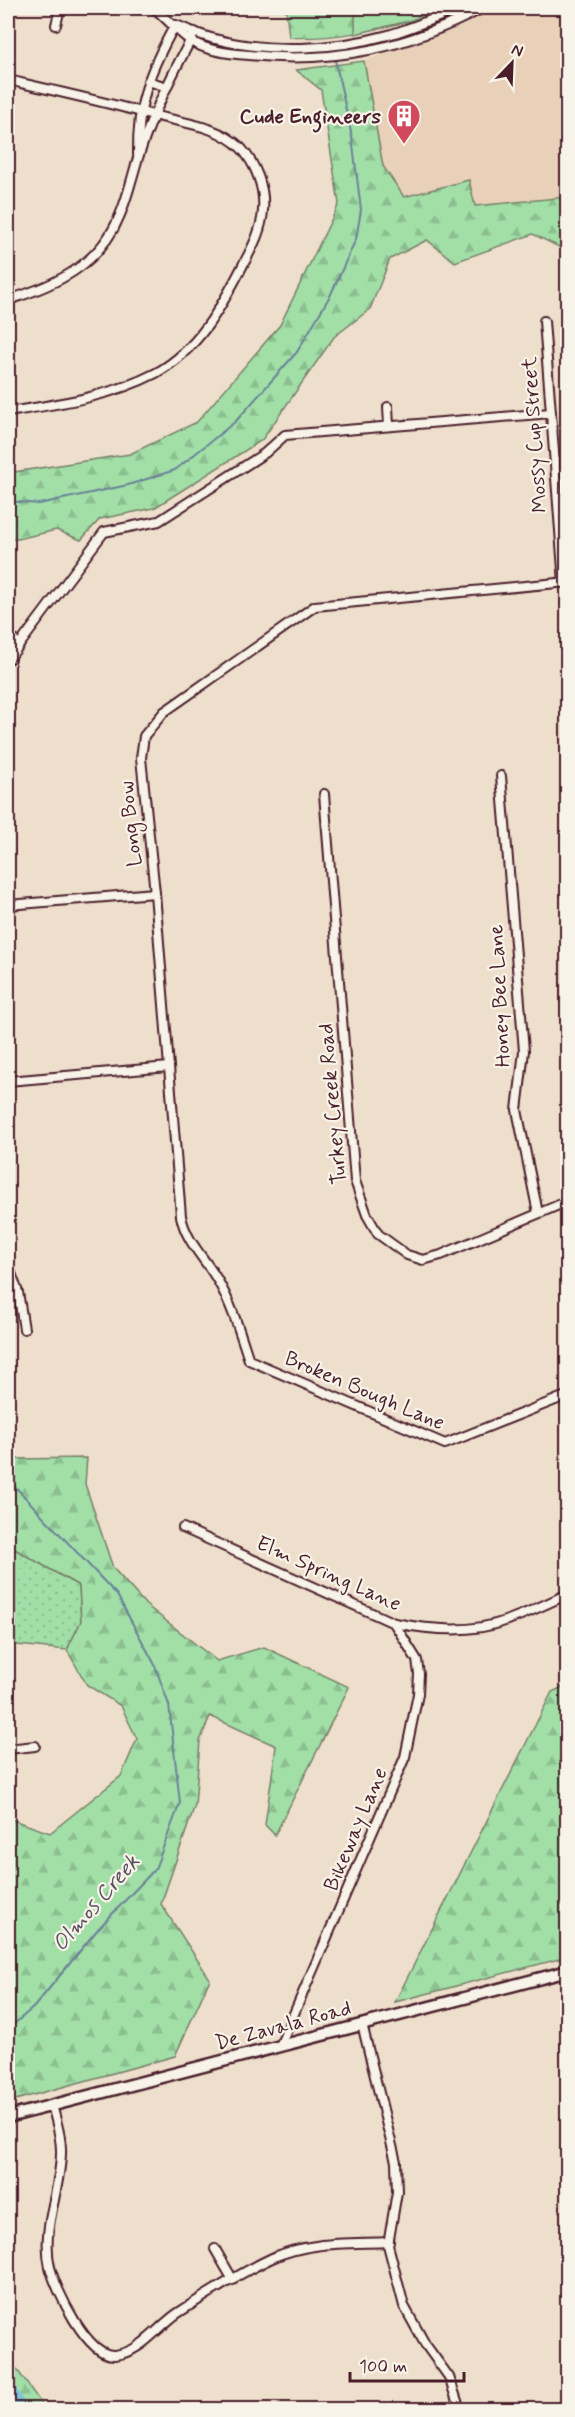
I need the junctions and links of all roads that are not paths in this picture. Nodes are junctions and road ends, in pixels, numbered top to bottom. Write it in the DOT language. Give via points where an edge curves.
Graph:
graph roads {
  1 [pos="60,8"];
  2 [pos="154,8"];
  3 [pos="461,8"];
  4 [pos="483,8"];
  5 [pos="436,17"];
  6 [pos="56,25"];
  7 [pos="175,25"];
  8 [pos="441,27"];
  9 [pos="195,32"];
  10 [pos="190,41"];
  11 [pos="8,80"];
  12 [pos="148,81"];
  13 [pos="167,87"];
  14 [pos="141,112"];
  15 [pos="155,116"];
  16 [pos="138,157"];
  17 [pos="8,300"];
  18 [pos="544,321"];
  19 [pos="388,407"];
  20 [pos="8,412"];
  21 [pos="551,413"];
  22 [pos="389,426"];
  23 [pos="566,583"];
  24 [pos="8,635"];
  25 [pos="19,644"];
  26 [pos="8,660"];
  27 [pos="501,776"];
  28 [pos="324,794"];
  29 [pos="155,892"];
  30 [pos="8,905"];
  31 [pos="169,1067"];
  32 [pos="8,1080"];
  33 [pos="567,1201"];
  34 [pos="538,1213"];
  35 [pos="8,1265"];
  36 [pos="24,1329"];
  37 [pos="249,1360"];
  38 [pos="567,1395"];
  39 [pos="183,1528"];
  40 [pos="567,1594"];
  41 [pos="394,1623"];
  42 [pos="35,1746"];
  43 [pos="8,1749"];
  44 [pos="567,1971"];
  45 [pos="362,2024"];
  46 [pos="280,2046"];
  47 [pos="52,2105"];
  48 [pos="8,2117"];
  49 [pos="388,2242"];
  50 [pos="215,2249"];
  51 [pos="233,2280"];
  52 [pos="460,2409"];
  1 -- 6 [label="street"];
  2 -- 7 [label="street"];
  3 -- 5 [label="street"];
  4 -- 8 [label="street"];
  5 -- 8 [label="street"];
  5 -- 9 [label="street" via="389,35 329,45 239,44"];
  7 -- 9 [label="street"];
  7 -- 10 [label="street"];
  7 -- 12 [label="street"];
  8 -- 10 [label="street" via="371,51 297,58 235,54"];
  9 -- 10 [label="street"];
  10 -- 13 [label="street"];
  11 -- 14 [label="street"];
  12 -- 13 [label="street"];
  12 -- 14 [label="street"];
  13 -- 15 [label="street"];
  14 -- 15 [label="street"];
  14 -- 16 [label="street"];
  15 -- 16 [label="street"];
  15 -- 20 [label="street" via="211,130 241,148 255,168 261,186 263,209 255,241 206,328 157,372 88,398"];
  16 -- 17 [label="street" via="120,215 96,253 74,273 50,286"];
  18 -- 21 [label="street, Mossy Cup Street"];
  19 -- 22 [label="street"];
  21 -- 22 [label="street"];
  21 -- 23 [label="street, Mossy Cup Street"];
  22 -- 25 [label="street" via="285,435 265,453 159,520 104,532"];
  23 -- 29 [label="street, Long Bow" via="315,606 164,712 144,736 141,758"];
  24 -- 25 [label="street"];
  25 -- 26 [label="street"];
  27 -- 34 [label="street, Honey Bee Lane" via="524,1051 517,1110"];
  28 -- 34 [label="street, Turkey Creek Road" via="355,1181 367,1215 378,1234 407,1255 423,1260"];
  29 -- 30 [label="street"];
  29 -- 31 [label="street, Long Bow"];
  31 -- 32 [label="street"];
  31 -- 37 [label="street, Long Bow" via="184,1232 228,1298"];
  33 -- 34 [label="street, Turkey Creek Road"];
  35 -- 36 [label="street" via="18,1292"];
  37 -- 38 [label="street, Broken Bough Lane" via="445,1444"];
  39 -- 41 [label="street, Elm Spring Lane"];
  40 -- 41 [label="street, Elm Spring Lane" via="490,1626 454,1630"];
  41 -- 46 [label="street, Bikeway Lane" via="417,1660 419,1674 405,1757"];
  42 -- 43 [label="street"];
  44 -- 45 [label="main road, De Zavala Road"];
  45 -- 46 [label="main road, De Zavala Road"];
  45 -- 49 [label="street" via="396,2162 397,2192"];
  46 -- 47 [label="main road, De Zavala Road"];
  47 -- 48 [label="main road, De Zavala Road"];
  47 -- 51 [label="street" via="62,2151 49,2218 48,2258 62,2299 92,2345 105,2354 130,2350 180,2312"];
  49 -- 51 [label="street" via="303,2246"];
  49 -- 52 [label="street" via="404,2306 449,2377"];
  50 -- 51 [label="street"];
}
